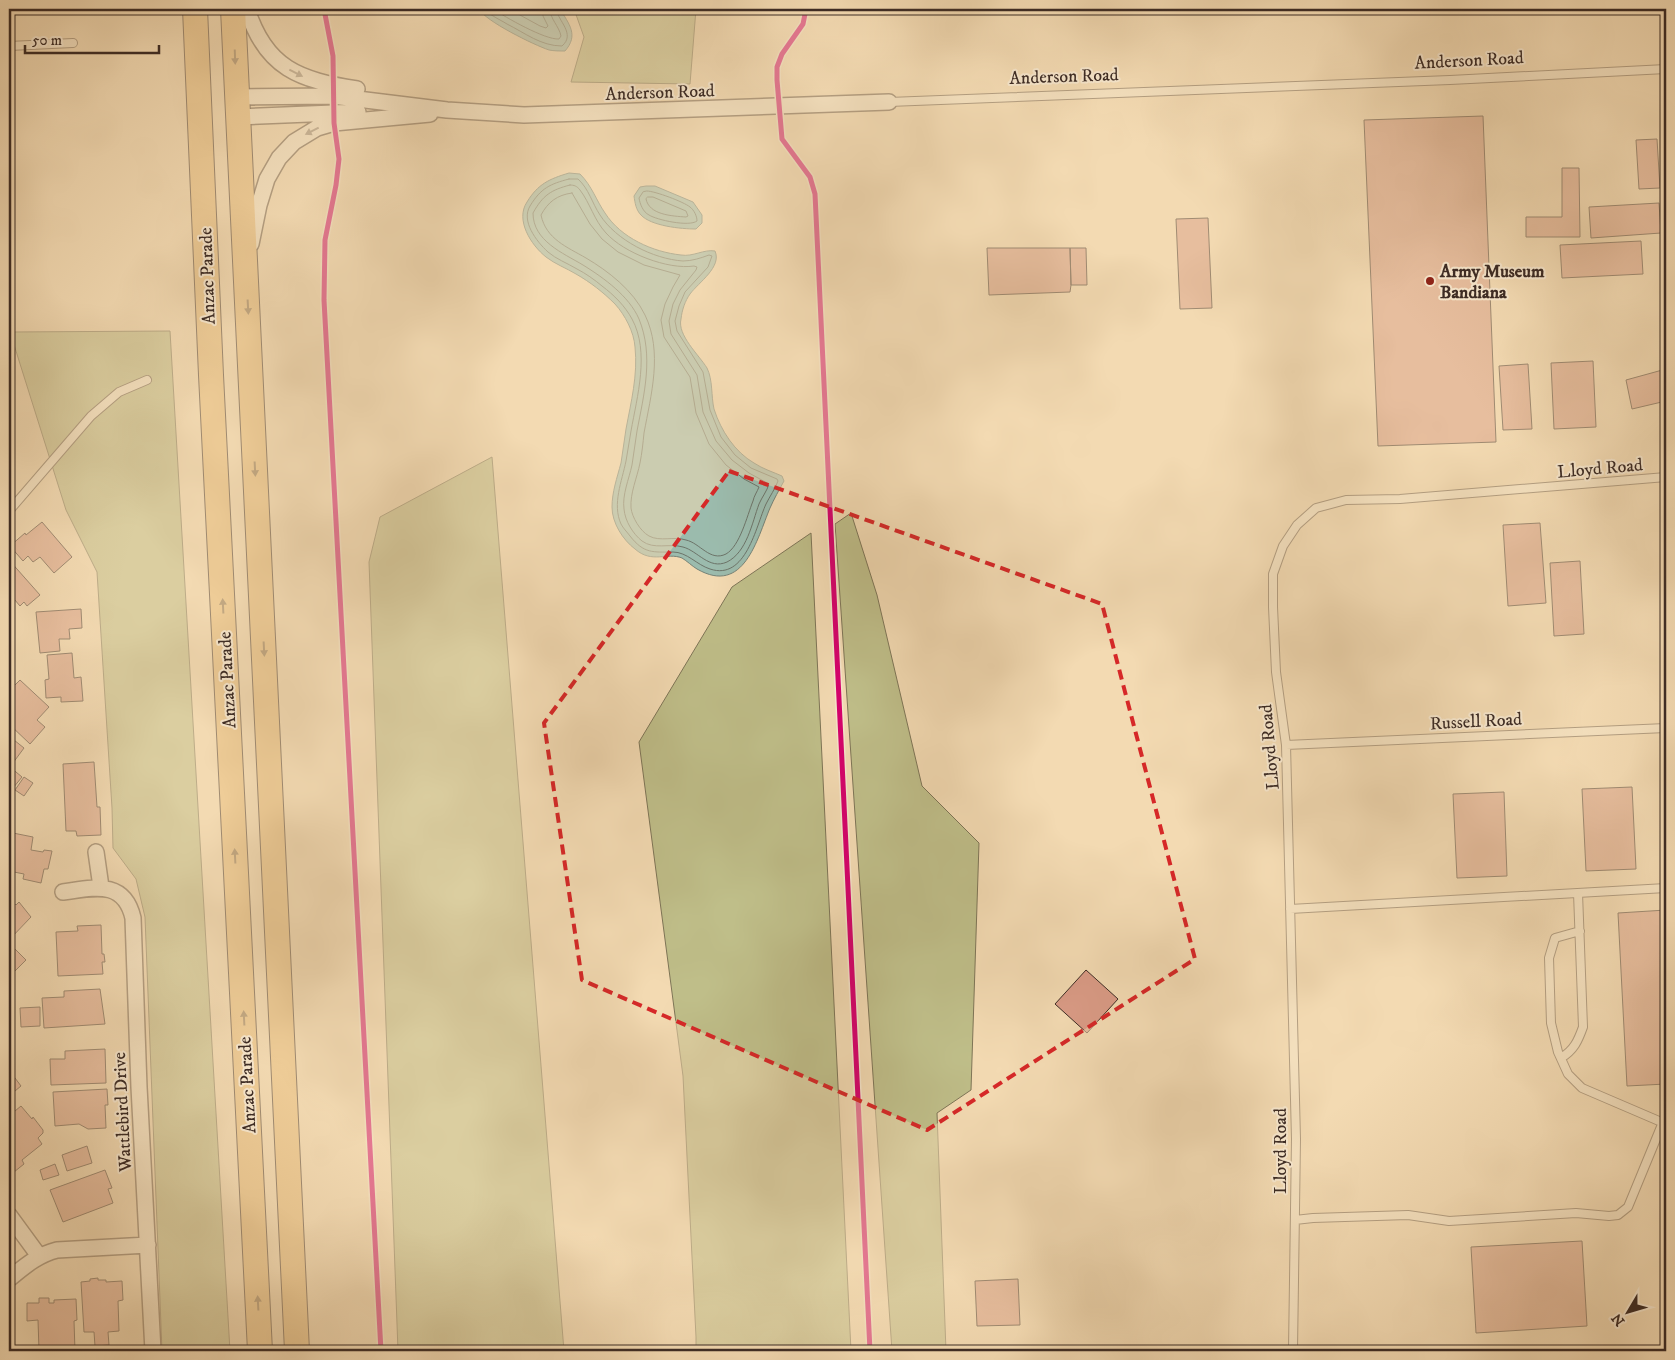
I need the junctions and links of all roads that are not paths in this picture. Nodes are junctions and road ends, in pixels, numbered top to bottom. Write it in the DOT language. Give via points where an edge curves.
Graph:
graph roads {
  1 [pos="195,9"];
  2 [pos="233,9"];
  3 [pos="247,9"];
  4 [pos="73,43"];
  5 [pos="9,46"];
  6 [pos="1666,69"];
  7 [pos="889,102"];
  8 [pos="237,107"];
  9 [pos="200,109"];
  10 [pos="464,112"];
  11 [pos="246,272"];
  12 [pos="147,380"];
  13 [pos="1666,477"];
  14 [pos="9,511"];
  15 [pos="1666,728"];
  16 [pos="1286,745"];
  17 [pos="96,852"];
  18 [pos="101,887"];
  19 [pos="1666,888"];
  20 [pos="63,892"];
  21 [pos="1578,892"];
  22 [pos="1290,909"];
  23 [pos="1580,931"];
  24 [pos="1560,1058"];
  25 [pos="1665,1123"];
  26 [pos="9,1214"];
  27 [pos="1295,1220"];
  28 [pos="148,1245"];
  29 [pos="39,1256"];
  30 [pos="9,1279"];
  31 [pos="153,1351"];
  32 [pos="260,1351"];
  33 [pos="297,1351"];
  34 [pos="1293,1351"];
  1 -- 9 [label="main road, Anzac Parade"];
  2 -- 8 [label="main road, Anzac Parade, one-way"];
  3 -- 10 [label="street, Anderson Road, one-way" via="264,46 296,74 320,82"];
  4 -- 5 [label="lane"];
  6 -- 7 [label="lane, Anderson Road"];
  7 -- 10 [label="street, Anderson Road" via="553,115"];
  8 -- 9 [label="main road"];
  8 -- 10 [label="street, Anderson Road" via="334,112"];
  8 -- 11 [label="main road, Anzac Parade"];
  32 -- 9 [label="main road, Anzac Parade, one-way"];
  10 -- 11 [label="street, Anderson Road, one-way" via="334,123 317,128 294,142 266,179"];
  11 -- 33 [label="main road, Anzac Parade, one-way"];
  12 -- 14 [label="lane" via="119,392 91,416"];
  13 -- 16 [label="lane, Lloyd Road" via="1346,500 1316,508 1296,525 1282,546 1273,574 1276,672"];
  15 -- 16 [label="lane, Russell Road"];
  16 -- 22 [label="lane, Lloyd Road"];
  17 -- 18 [label="street"];
  18 -- 20 [label="street"];
  18 -- 28 [label="street, Wattlebird Drive" via="123,898 133,918"];
  19 -- 21 [label="lane"];
  21 -- 22 [label="lane"];
  21 -- 23 [label="lane"];
  22 -- 27 [label="lane, Lloyd Road"];
  23 -- 24 [label="lane" via="1583,1027 1577,1043"];
  23 -- 24 [label="lane" via="1555,938 1549,958 1551,1023"];
  24 -- 25 [label="lane" via="1568,1074 1582,1088"];
  25 -- 27 [label="lane" via="1628,1207 1618,1215 1576,1213 1450,1221 1408,1215"];
  26 -- 29 [label="street"];
  27 -- 34 [label="lane, Lloyd Road"];
  28 -- 29 [label="street" via="57,1250"];
  28 -- 31 [label="street, Wattlebird Drive"];
  29 -- 30 [label="street"];
}
